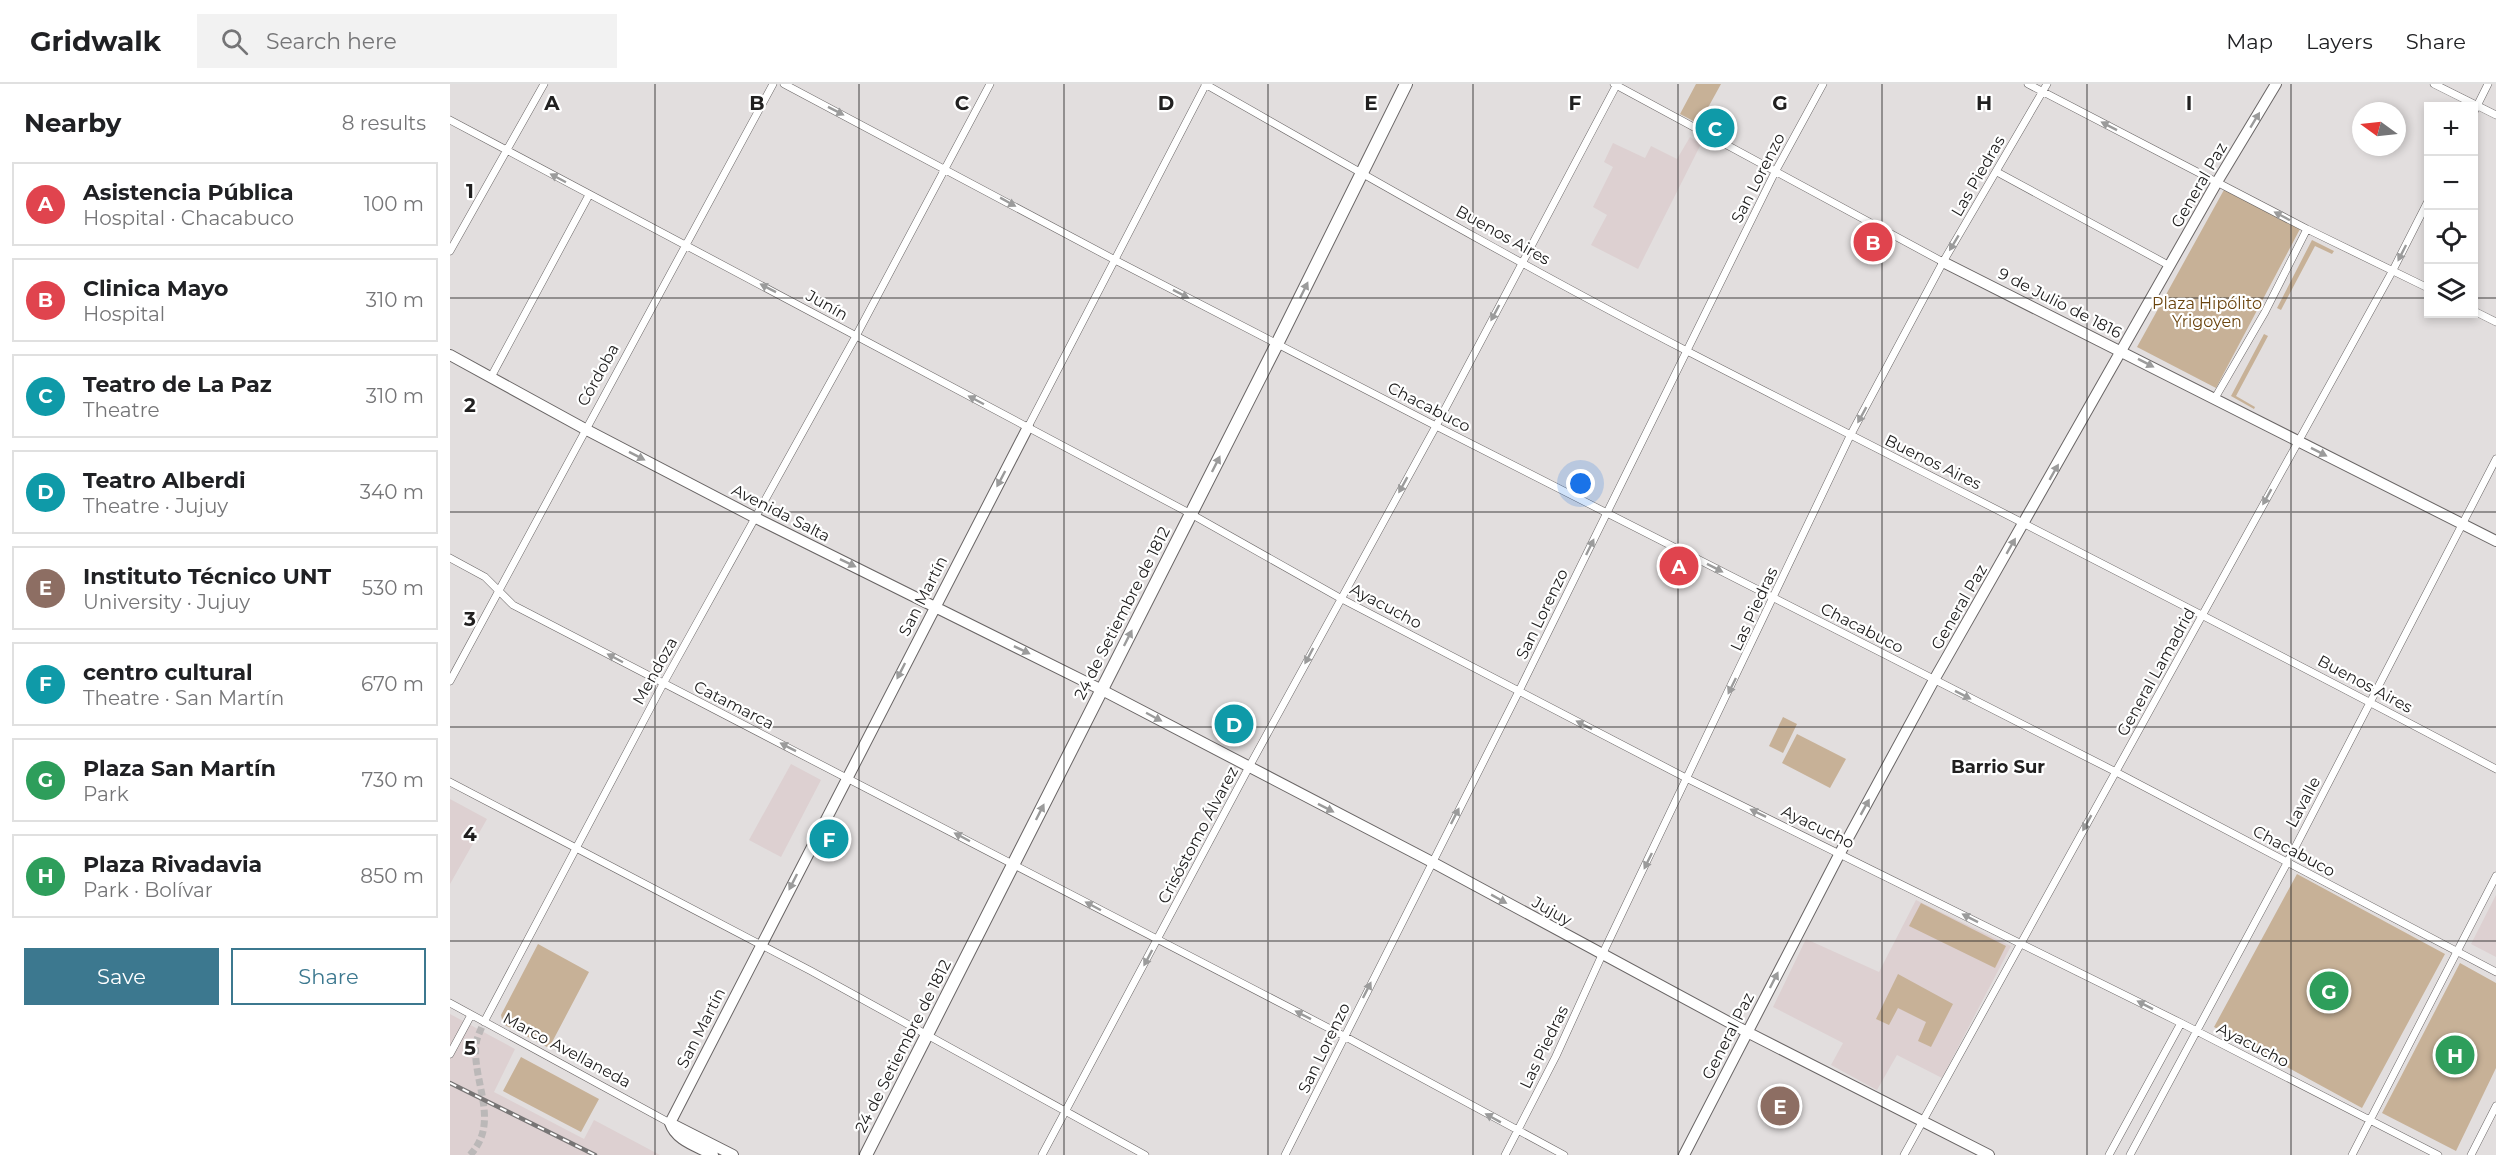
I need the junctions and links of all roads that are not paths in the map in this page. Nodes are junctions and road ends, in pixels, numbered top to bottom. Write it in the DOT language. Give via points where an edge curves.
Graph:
graph roads {
  1 [pos="544,84"];
  2 [pos="773,84"];
  3 [pos="784,84"];
  4 [pos="990,84"];
  5 [pos="1206,84"];
  6 [pos="1406,84"];
  7 [pos="1616,84"];
  8 [pos="1823,84"];
  9 [pos="2028,84"];
  10 [pos="2047,84"];
  11 [pos="2276,84"];
  12 [pos="2434,84"];
  13 [pos="2488,84"];
  14 [pos="2043,91"];
  15 [pos="2464,102"];
  16 [pos="2478,103"];
  17 [pos="2478,110"];
  18 [pos="2496,115"];
  19 [pos="450,120"];
  20 [pos="507,150"];
  21 [pos="945,168"];
  22 [pos="1361,172"];
  23 [pos="1774,172"];
  24 [pos="1996,172"];
  25 [pos="2217,182"];
  26 [pos="589,195"];
  27 [pos="2424,209"];
  28 [pos="2307,229"];
  29 [pos="685,245"];
  30 [pos="450,251"];
  31 [pos="1115,260"];
  32 [pos="1523,262"];
  33 [pos="1943,262"];
  34 [pos="2170,266"];
  35 [pos="2393,270"];
  36 [pos="2424,286"];
  37 [pos="2478,313"];
  38 [pos="2496,322"];
  39 [pos="856,336"];
  40 [pos="1277,344"];
  41 [pos="1687,351"];
  42 [pos="2123,351"];
  43 [pos="450,355"];
  44 [pos="491,377"];
  45 [pos="2215,398"];
  46 [pos="1436,426"];
  47 [pos="1028,427"];
  48 [pos="585,429"];
  49 [pos="1850,436"];
  50 [pos="2298,441"];
  51 [pos="2496,459"];
  52 [pos="1191,514"];
  53 [pos="1606,514"];
  54 [pos="754,517"];
  55 [pos="2024,522"];
  56 [pos="2462,525"];
  57 [pos="2496,541"];
  58 [pos="450,558"];
  59 [pos="499,591"];
  60 [pos="1340,598"];
  61 [pos="1773,598"];
  62 [pos="934,607"];
  63 [pos="2203,615"];
  64 [pos="1934,680"];
  65 [pos="450,681"];
  66 [pos="663,684"];
  67 [pos="1102,690"];
  68 [pos="1519,691"];
  69 [pos="2371,702"];
  70 [pos="1249,767"];
  71 [pos="2496,769"];
  72 [pos="2116,772"];
  73 [pos="847,777"];
  74 [pos="1688,778"];
  75 [pos="450,782"];
  76 [pos="575,847"];
  77 [pos="1840,853"];
  78 [pos="1432,862"];
  79 [pos="2287,863"];
  80 [pos="1013,864"];
  81 [pos="2496,876"];
  82 [pos="1157,940"];
  83 [pos="2021,944"];
  84 [pos="761,945"];
  85 [pos="2456,952"];
  86 [pos="1602,955"];
  87 [pos="2496,972"];
  88 [pos="450,1003"];
  89 [pos="471,1015"];
  90 [pos="484,1022"];
  91 [pos="2181,1023"];
  92 [pos="1747,1032"];
  93 [pos="2197,1032"];
  94 [pos="927,1036"];
  95 [pos="1344,1036"];
  96 [pos="450,1054"];
  97 [pos="2496,1106"];
  98 [pos="1066,1110"];
  99 [pos="1923,1120"];
  100 [pos="2370,1120"];
  101 [pos="670,1123"];
  102 [pos="1517,1131"];
  103 [pos="713,1155"];
  104 [pos="733,1155"];
  105 [pos="866,1155"];
  106 [pos="1042,1155"];
  107 [pos="1145,1155"];
  108 [pos="1285,1155"];
  109 [pos="1505,1155"];
  110 [pos="1564,1155"];
  111 [pos="1684,1155"];
  112 [pos="1904,1155"];
  113 [pos="1989,1155"];
  114 [pos="2109,1155"];
  115 [pos="2130,1155"];
  116 [pos="2352,1155"];
  117 [pos="2438,1155"];
  118 [pos="2470,1155"];
  1 -- 20 [label="street"];
  2 -- 29 [label="street, Córdoba"];
  3 -- 21 [label="street, Chacabuco, one-way"];
  4 -- 21 [label="street, Mendoza"];
  5 -- 22 [label="street, Buenos Aires"];
  5 -- 31 [label="street, San Martín"];
  6 -- 22 [label="main road, 24 de Setiembre de 1812"];
  7 -- 23 [label="street, 9 de Julio de 1816"];
  7 -- 32 [label="street, Crisóstomo Álvarez"];
  8 -- 23 [label="street, San Lorenzo"];
  9 -- 14 [label="street"];
  10 -- 14 [label="street, Las Piedras"];
  25 -- 11 [label="street, General Paz, one-way"];
  12 -- 15 [label="street"];
  13 -- 16 [label="street"];
  14 -- 24 [label="street, Las Piedras"];
  25 -- 14 [label="street, one-way"];
  17 -- 18 [label="street"];
  19 -- 20 [label="street, Junín"];
  26 -- 20 [label="street, Junín, one-way"];
  20 -- 30 [label="street"];
  21 -- 31 [label="street, Chacabuco, one-way"];
  21 -- 39 [label="street, Mendoza"];
  22 -- 32 [label="street, Buenos Aires"];
  40 -- 22 [label="main road, 24 de Setiembre de 1812, one-way"];
  23 -- 33 [label="street, 9 de Julio de 1816"];
  23 -- 41 [label="street, San Lorenzo"];
  24 -- 33 [label="street, Las Piedras, one-way"];
  24 -- 34 [label="street"];
  28 -- 25 [label="street, one-way"];
  25 -- 34 [label="street, General Paz"];
  26 -- 29 [label="street, Junín"];
  26 -- 44 [label="street"];
  27 -- 35 [label="street, General Lamadrid, one-way"];
  28 -- 35 [label="street"];
  28 -- 45 [label="street"];
  39 -- 29 [label="street, Junín, one-way"];
  29 -- 48 [label="street, Córdoba"];
  31 -- 40 [label="street, Chacabuco, one-way"];
  31 -- 47 [label="street, San Martín"];
  32 -- 41 [label="street, Buenos Aires"];
  32 -- 46 [label="street, Crisóstomo Álvarez, one-way"];
  33 -- 42 [label="street, 9 de Julio de 1816"];
  33 -- 49 [label="street, Las Piedras, one-way"];
  34 -- 42 [label="street, General Paz"];
  35 -- 36 [label="street"];
  35 -- 50 [label="street, General Lamadrid"];
  37 -- 38 [label="street"];
  47 -- 39 [label="street, Junín, one-way"];
  39 -- 54 [label="street, Mendoza"];
  40 -- 46 [label="street, Chacabuco"];
  52 -- 40 [label="main road, 24 de Setiembre de 1812, one-way"];
  41 -- 49 [label="street, Buenos Aires"];
  41 -- 53 [label="street, San Lorenzo"];
  42 -- 45 [label="street, 9 de Julio de 1816, one-way"];
  55 -- 42 [label="street, General Paz, one-way"];
  43 -- 44 [label="street, Avenida Salta"];
  44 -- 48 [label="street, Avenida Salta"];
  45 -- 50 [label="street, 9 de Julio de 1816"];
  46 -- 53 [label="street, Chacabuco"];
  46 -- 60 [label="street, Crisóstomo Álvarez, one-way"];
  47 -- 52 [label="street, Junín"];
  47 -- 62 [label="street, San Martín, one-way"];
  48 -- 54 [label="street, Avenida Salta, one-way"];
  48 -- 59 [label="street, Córdoba"];
  49 -- 55 [label="street, Buenos Aires"];
  49 -- 61 [label="street, Las Piedras"];
  50 -- 56 [label="street, 9 de Julio de 1816, one-way"];
  50 -- 63 [label="street, General Lamadrid, one-way"];
  51 -- 56 [label="street, Lavalle"];
  52 -- 60 [label="street, Ayacucho"];
  67 -- 52 [label="main road, 24 de Setiembre de 1812, one-way"];
  53 -- 61 [label="street, Chacabuco, one-way"];
  68 -- 53 [label="street, San Lorenzo, one-way"];
  54 -- 62 [label="street, Avenida Salta, one-way"];
  54 -- 66 [label="street, Mendoza"];
  55 -- 63 [label="street, Buenos Aires"];
  64 -- 55 [label="street, General Paz, one-way"];
  56 -- 57 [label="street, 9 de Julio de 1816"];
  56 -- 69 [label="street, Lavalle"];
  58 -- 59 [label="street, Catamarca" via="485,577"];
  59 -- 65 [label="street, Córdoba"];
  66 -- 59 [label="street, Catamarca, one-way" via="513,605"];
  60 -- 68 [label="street, Ayacucho"];
  60 -- 70 [label="street, Crisóstomo Álvarez, one-way"];
  61 -- 64 [label="street, Chacabuco"];
  61 -- 74 [label="street, Las Piedras, one-way"];
  62 -- 67 [label="street, Avenida Salta, one-way"];
  62 -- 73 [label="street, San Martín, one-way"];
  63 -- 69 [label="street, Buenos Aires"];
  63 -- 72 [label="street, General Lamadrid"];
  64 -- 72 [label="street, Chacabuco, one-way"];
  77 -- 64 [label="street, General Paz, one-way"];
  73 -- 66 [label="street, Catamarca, one-way"];
  66 -- 76 [label="street, Mendoza"];
  67 -- 70 [label="street, Jujuy, one-way"];
  80 -- 67 [label="main road, 24 de Setiembre de 1812, one-way"];
  74 -- 68 [label="street, Ayacucho, one-way"];
  78 -- 68 [label="street, San Lorenzo, one-way"];
  69 -- 71 [label="street, Buenos Aires"];
  69 -- 79 [label="street, Lavalle"];
  70 -- 78 [label="street, Jujuy, one-way"];
  70 -- 82 [label="street, Crisóstomo Álvarez"];
  72 -- 79 [label="street, Chacabuco"];
  72 -- 83 [label="street, General Lamadrid, one-way"];
  80 -- 73 [label="street, Catamarca, one-way"];
  73 -- 84 [label="street, San Martín, one-way"];
  77 -- 74 [label="street, Ayacucho, one-way"];
  74 -- 86 [label="street, Las Piedras, one-way"];
  75 -- 76 [label="street"];
  76 -- 84 [label="street"];
  76 -- 90 [label="street, Mendoza"];
  83 -- 77 [label="street, Ayacucho, one-way"];
  92 -- 77 [label="street, General Paz, one-way"];
  78 -- 86 [label="street, Jujuy, one-way"];
  95 -- 78 [label="street, San Lorenzo, one-way"];
  79 -- 85 [label="street, Chacabuco"];
  79 -- 93 [label="street, Lavalle"];
  82 -- 80 [label="street, Catamarca, one-way"];
  80 -- 94 [label="main road, 24 de Setiembre de 1812"];
  81 -- 85 [label="street"];
  95 -- 82 [label="street, Catamarca, one-way"];
  82 -- 98 [label="street, Crisóstomo Álvarez, one-way"];
  91 -- 83 [label="street, Ayacucho, one-way"];
  83 -- 99 [label="street, General Lamadrid"];
  84 -- 94 [label="street"];
  84 -- 101 [label="street, San Martín"];
  85 -- 87 [label="street, Chacabuco"];
  85 -- 100 [label="street"];
  86 -- 92 [label="street, Jujuy"];
  86 -- 102 [label="street, Las Piedras"];
  88 -- 89 [label="street, Marco Avellaneda"];
  89 -- 90 [label="street, Marco Avellaneda"];
  89 -- 96 [label="street"];
  90 -- 101 [label="street, Marco Avellaneda"];
  91 -- 93 [label="street, Ayacucho"];
  91 -- 114 [label="street"];
  92 -- 99 [label="street, Jujuy"];
  92 -- 111 [label="street, General Paz"];
  93 -- 100 [label="street, Ayacucho"];
  93 -- 115 [label="street, Lavalle"];
  94 -- 98 [label="street"];
  94 -- 105 [label="main road, 24 de Setiembre de 1812"];
  102 -- 95 [label="street, Catamarca, one-way"];
  95 -- 108 [label="street, San Lorenzo"];
  97 -- 118 [label="street"];
  98 -- 106 [label="street, Crisóstomo Álvarez"];
  98 -- 107 [label="street"];
  99 -- 112 [label="street, General Lamadrid"];
  99 -- 113 [label="street, Jujuy"];
  100 -- 116 [label="street"];
  100 -- 117 [label="street, Ayacucho"];
  101 -- 103 [label="street, Marco Avellaneda" via="674,1133"];
  101 -- 104 [label="street, Marco Avellaneda"];
  102 -- 109 [label="street, Las Piedras"];
  102 -- 110 [label="street, Catamarca"];
}
